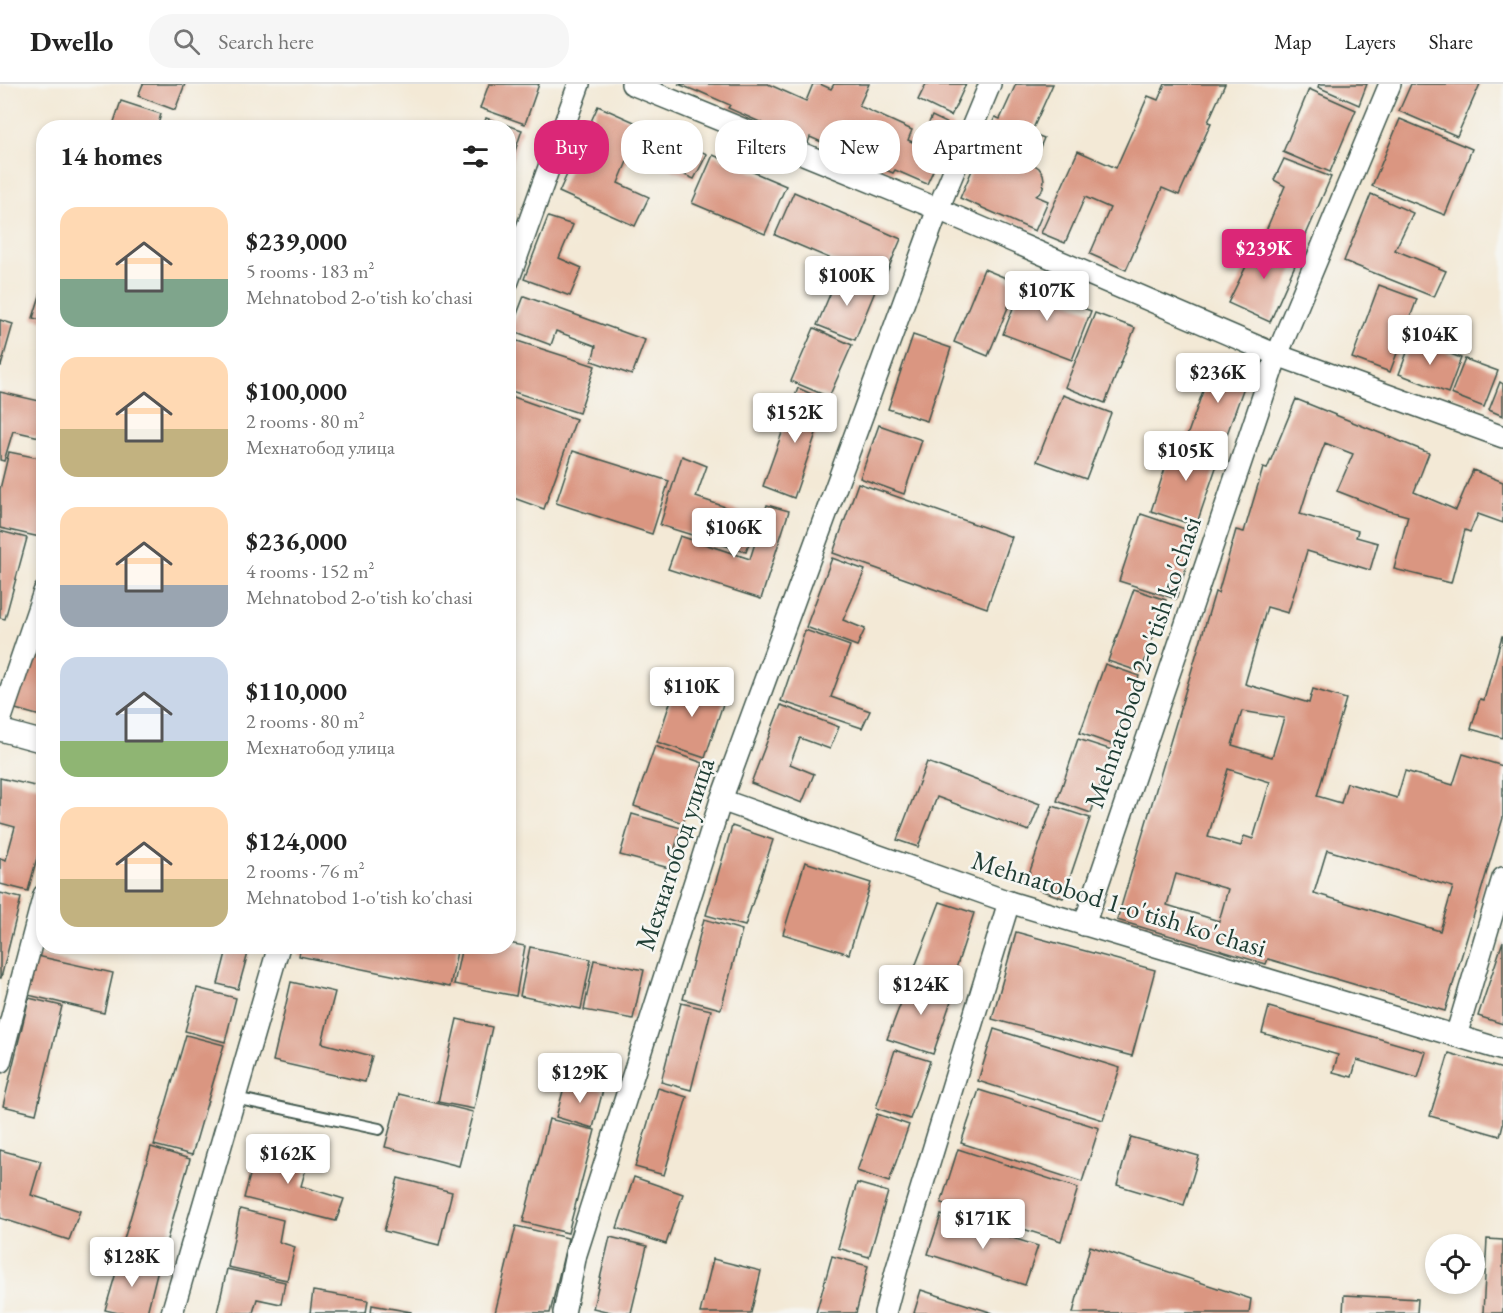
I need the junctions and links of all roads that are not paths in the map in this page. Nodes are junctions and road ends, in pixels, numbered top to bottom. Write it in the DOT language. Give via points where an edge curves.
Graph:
graph roads {
  1 [pos="579,84"];
  2 [pos="632,84"];
  3 [pos="990,84"];
  4 [pos="1390,84"];
  5 [pos="938,209"];
  6 [pos="516,259"];
  7 [pos="1277,355"];
  8 [pos="1503,437"];
  9 [pos="36,615"];
  10 [pos="0,720"];
  11 [pos="0,730"];
  12 [pos="36,740"];
  13 [pos="721,800"];
  14 [pos="1503,878"];
  15 [pos="1009,902"];
  16 [pos="36,925"];
  17 [pos="1084,925"];
  18 [pos="277,954"];
  19 [pos="1456,1036"];
  20 [pos="1503,1050"];
  21 [pos="0,1062"];
  22 [pos="235,1098"];
  23 [pos="379,1129"];
  24 [pos="172,1313"];
  25 [pos="564,1313"];
  26 [pos="885,1313"];
  1 -- 6 [label="street"];
  2 -- 5 [label="street"];
  3 -- 5 [label="street, Мехнатобод улица"];
  4 -- 7 [label="street, Mehnatobod 2-o'tish ko'chasi"];
  5 -- 7 [label="street"];
  5 -- 13 [label="street, Мехнатобод улица"];
  7 -- 8 [label="street"];
  7 -- 17 [label="street, Mehnatobod 2-o'tish ko'chasi"];
  9 -- 10 [label="street"];
  11 -- 12 [label="street"];
  13 -- 15 [label="street, Mehnatobod 1-o'tish ko'chasi"];
  13 -- 25 [label="street, Мехнатобод улица" via="576,1254"];
  14 -- 19 [label="street"];
  15 -- 17 [label="street, Mehnatobod 1-o'tish ko'chasi"];
  15 -- 26 [label="street"];
  16 -- 21 [label="street"];
  17 -- 19 [label="street, Mehnatobod 1-o'tish ko'chasi"];
  18 -- 22 [label="street"];
  19 -- 20 [label="street, Mehnatobod 1-o'tish ko'chasi"];
  22 -- 23 [label="lane"];
  22 -- 24 [label="street"];
}
